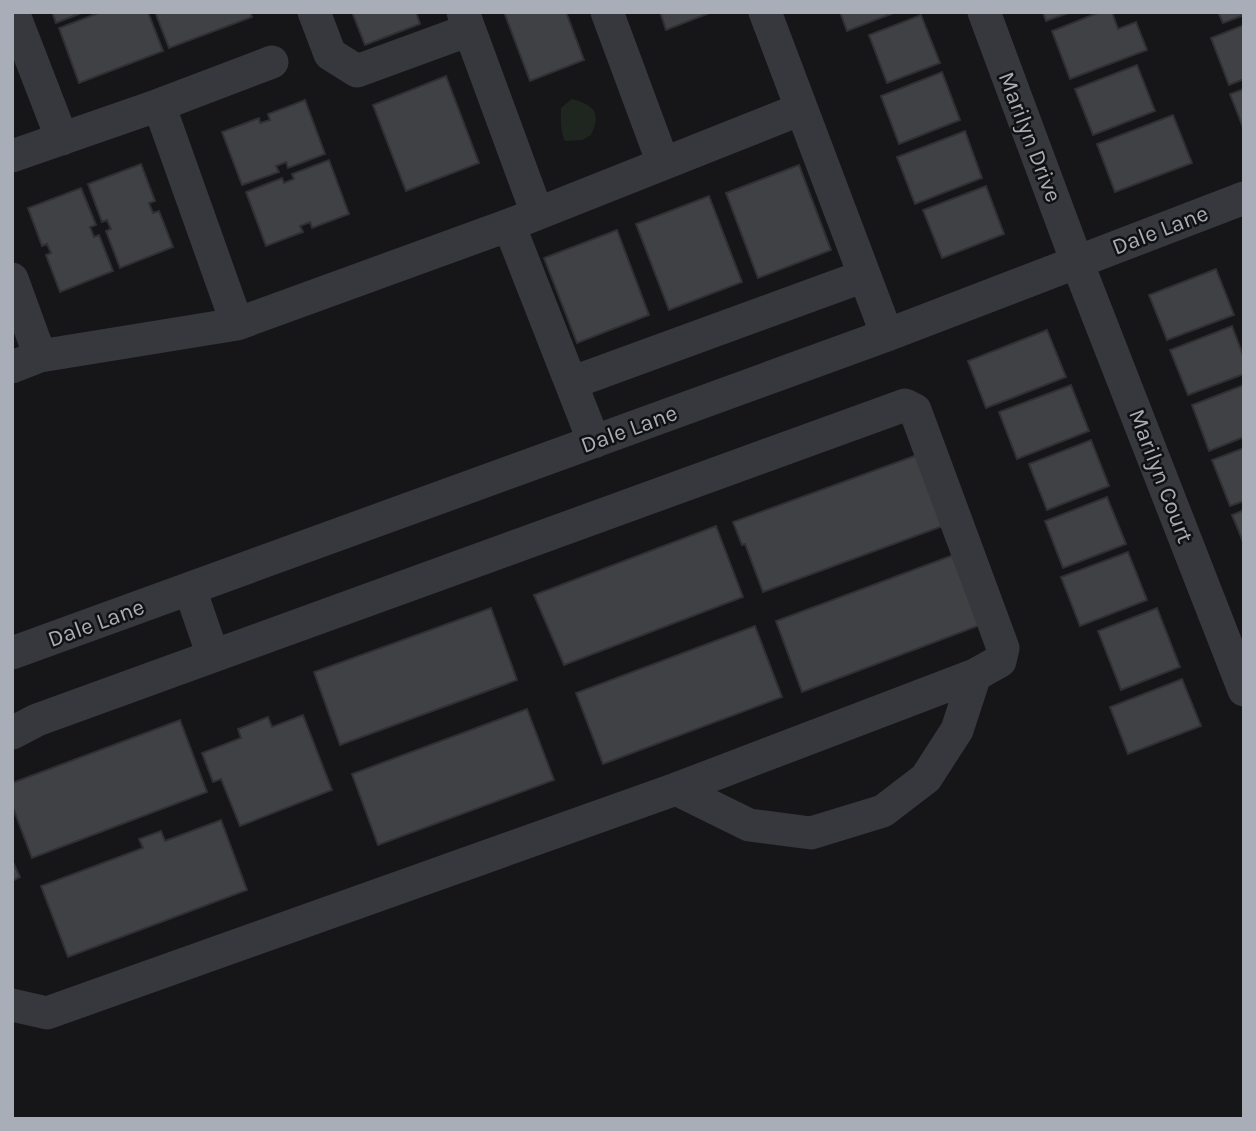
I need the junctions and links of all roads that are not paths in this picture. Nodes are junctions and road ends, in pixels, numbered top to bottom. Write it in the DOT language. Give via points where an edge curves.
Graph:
graph roads {
  1 [pos="13,12"];
  2 [pos="314,12"];
  3 [pos="607,12"];
  4 [pos="765,12"];
  5 [pos="984,12"];
  6 [pos="466,21"];
  7 [pos="272,62"];
  8 [pos="159,105"];
  9 [pos="801,109"];
  10 [pos="62,139"];
  11 [pos="12,156"];
  12 [pos="663,163"];
  13 [pos="1244,198"];
  14 [pos="523,219"];
  15 [pos="1077,262"];
  16 [pos="864,276"];
  17 [pos="12,279"];
  18 [pos="237,324"];
  19 [pos="887,335"];
  20 [pos="26,361"];
  21 [pos="571,383"];
  22 [pos="594,442"];
  23 [pos="190,589"];
  24 [pos="12,653"];
  25 [pos="214,656"];
  26 [pos="975,675"];
  27 [pos="1244,690"];
  28 [pos="12,733"];
  29 [pos="676,789"];
  30 [pos="12,1005"];
  1 -- 10 [label="street"];
  2 -- 6 [label="street" via="330,54 357,71"];
  3 -- 12 [label="street"];
  4 -- 9 [label="street"];
  5 -- 15 [label="street, Marilyn Drive"];
  6 -- 14 [label="street"];
  7 -- 8 [label="street"];
  8 -- 10 [label="street"];
  8 -- 18 [label="street"];
  9 -- 12 [label="street"];
  9 -- 16 [label="street"];
  10 -- 11 [label="street"];
  12 -- 14 [label="street"];
  13 -- 15 [label="street, Dale Lane"];
  14 -- 18 [label="street"];
  14 -- 21 [label="street"];
  15 -- 19 [label="street, Dale Lane"];
  15 -- 27 [label="street, Marilyn Court"];
  16 -- 19 [label="street"];
  16 -- 21 [label="street"];
  17 -- 20 [label="street"];
  18 -- 20 [label="street"];
  19 -- 22 [label="street, Dale Lane"];
  21 -- 22 [label="street"];
  22 -- 23 [label="street, Dale Lane"];
  23 -- 24 [label="street, Dale Lane"];
  23 -- 25 [label="street"];
  25 -- 26 [label="street" via="905,405 915,410 1003,648 1000,661"];
  25 -- 28 [label="street"];
  26 -- 29 [label="street"];
  26 -- 29 [label="street" via="957,730 926,778 883,811 811,832 749,825"];
  29 -- 30 [label="street" via="47,1013"];
}
